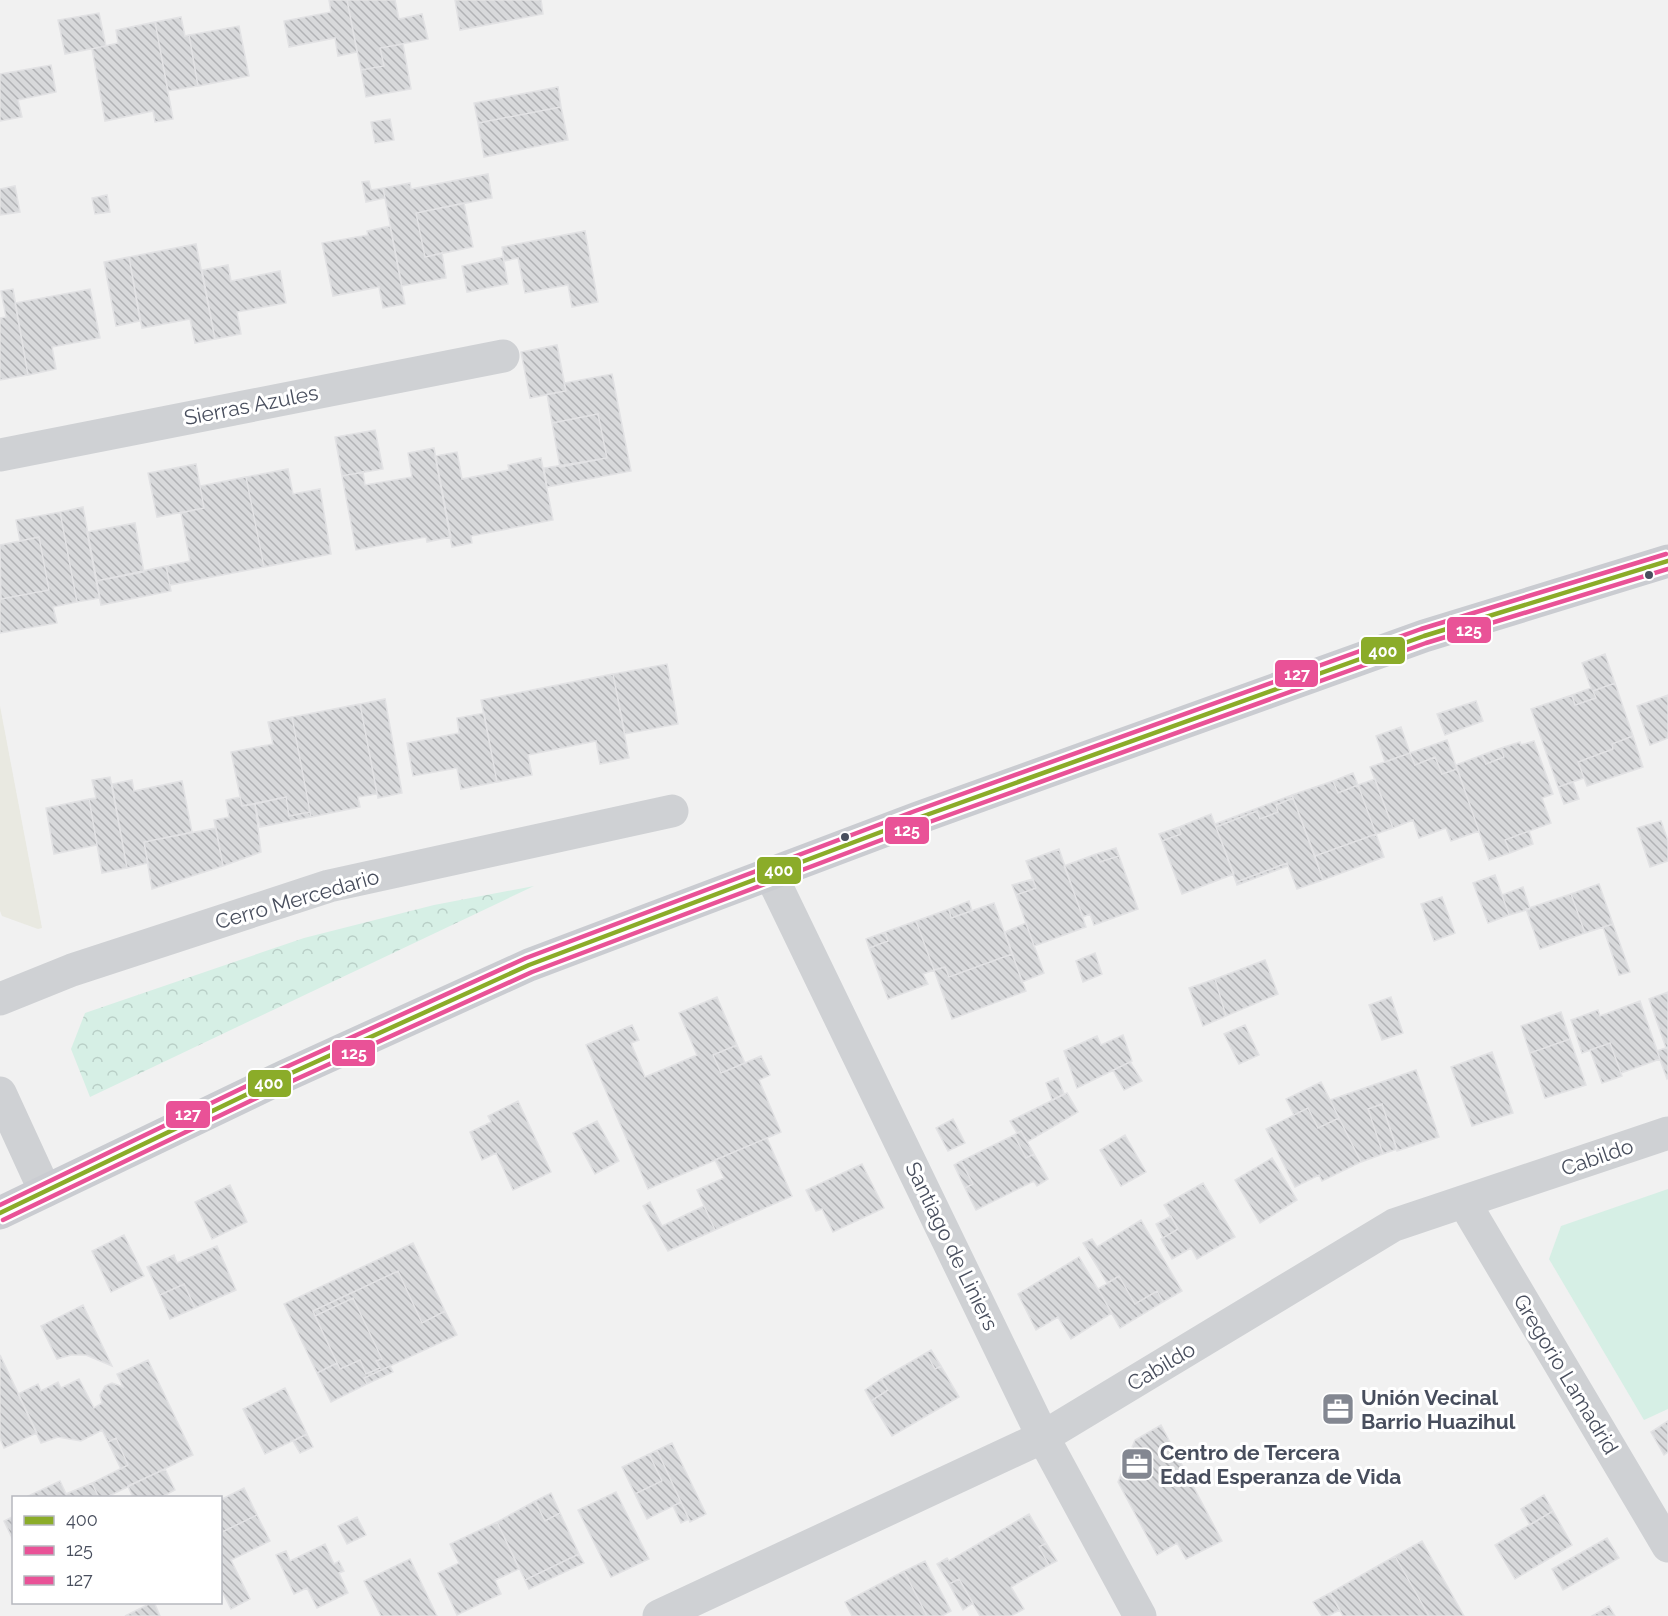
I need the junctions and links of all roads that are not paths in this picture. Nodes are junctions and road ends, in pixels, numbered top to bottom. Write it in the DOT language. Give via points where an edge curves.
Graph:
graph roads {
  1 [pos="503,356"];
  2 [pos="0,455"];
  3 [pos="1668,561"];
  4 [pos="672,812"];
  5 [pos="770,873"];
  6 [pos="0,999"];
  7 [pos="0,1093"];
  8 [pos="1668,1133"];
  9 [pos="45,1191"];
  10 [pos="1464,1202"];
  11 [pos="0,1213"];
  12 [pos="1043,1437"];
  13 [pos="1668,1546"];
  14 [pos="659,1616"];
  15 [pos="1140,1616"];
  1 -- 2 [label="street, Sierras Azules"];
  3 -- 5 [label="main road" via="1424,636"];
  4 -- 6 [label="street, Cerro Mercedario" via="329,886 72,969"];
  5 -- 9 [label="main road" via="529,965 286,1075"];
  5 -- 12 [label="street, Santiago de Liniers"];
  7 -- 9 [label="street"];
  8 -- 10 [label="street, Cabildo"];
  9 -- 11 [label="main road"];
  10 -- 12 [label="street, Cabildo" via="1394,1226"];
  10 -- 13 [label="street, Gregorio Lamadrid"];
  12 -- 14 [label="street, Cabildo"];
  12 -- 15 [label="street, Santiago de Liniers"];
}
